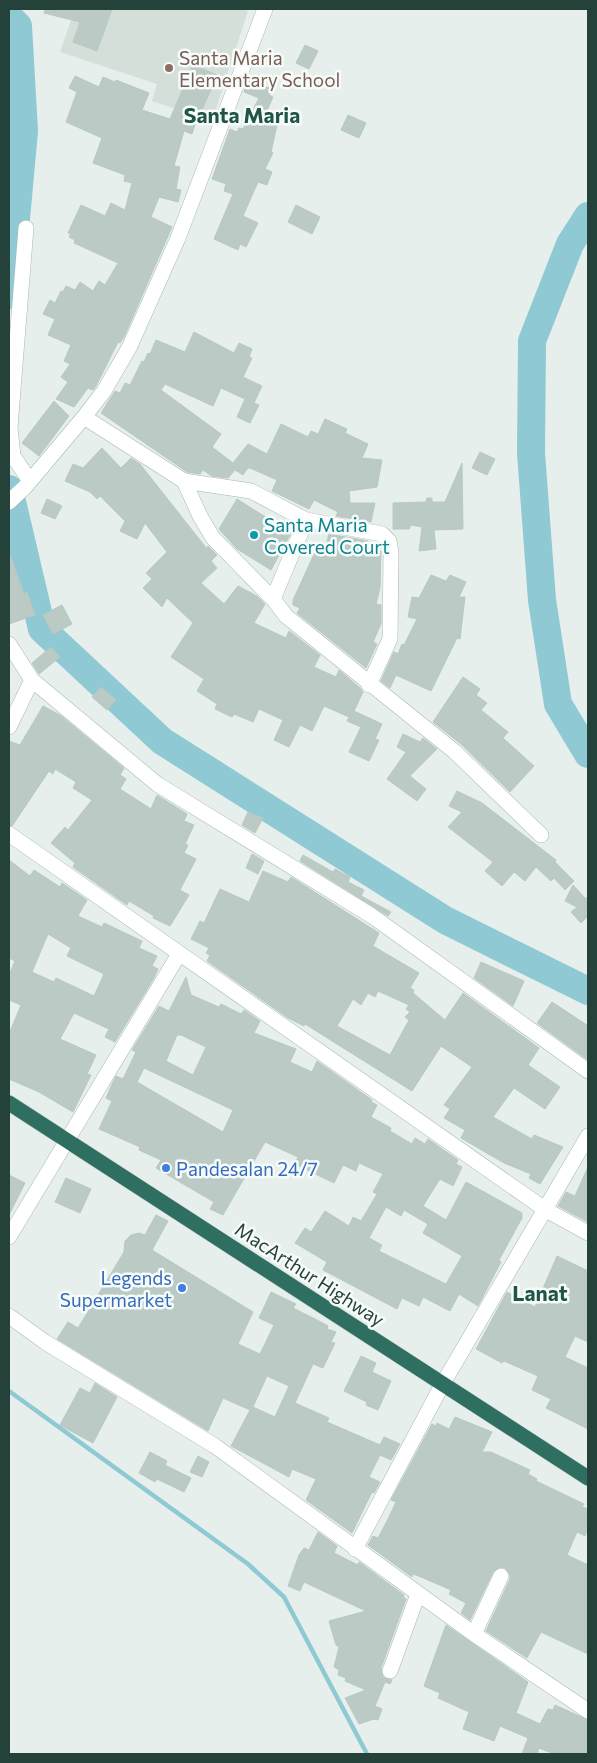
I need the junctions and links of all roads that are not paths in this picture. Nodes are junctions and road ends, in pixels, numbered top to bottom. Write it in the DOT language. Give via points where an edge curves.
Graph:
graph roads {
  1 [pos="265,9"];
  2 [pos="26,228"];
  3 [pos="84,418"];
  4 [pos="184,481"];
  5 [pos="28,484"];
  6 [pos="9,502"];
  7 [pos="306,520"];
  8 [pos="273,599"];
  9 [pos="9,644"];
  10 [pos="32,680"];
  11 [pos="369,685"];
  12 [pos="9,727"];
  13 [pos="9,834"];
  14 [pos="541,835"];
  15 [pos="180,954"];
  16 [pos="588,1071"];
  17 [pos="9,1103"];
  18 [pos="588,1136"];
  19 [pos="68,1140"];
  20 [pos="546,1210"];
  21 [pos="588,1234"];
  22 [pos="9,1237"];
  23 [pos="9,1316"];
  24 [pos="442,1385"];
  25 [pos="588,1478"];
  26 [pos="355,1549"];
  27 [pos="501,1576"];
  28 [pos="418,1594"];
  29 [pos="474,1634"];
  30 [pos="390,1671"];
  31 [pos="588,1711"];
  1 -- 3 [label="street" via="153,297 116,370"];
  2 -- 5 [label="street" via="10,427 13,456"];
  3 -- 4 [label="street"];
  3 -- 5 [label="street"];
  4 -- 7 [label="street" via="251,491"];
  4 -- 8 [label="street" via="213,538"];
  5 -- 6 [label="street"];
  7 -- 8 [label="street"];
  7 -- 11 [label="street" via="382,534 389,541 390,639"];
  8 -- 11 [label="street" via="298,627"];
  9 -- 10 [label="street"];
  10 -- 12 [label="street"];
  10 -- 16 [label="street" via="157,784 372,916"];
  11 -- 14 [label="street" via="471,767"];
  13 -- 15 [label="street"];
  15 -- 19 [label="street"];
  15 -- 20 [label="street"];
  17 -- 19 [label="highway, MacArthur Highway"];
  18 -- 20 [label="street"];
  19 -- 22 [label="street"];
  19 -- 24 [label="highway, MacArthur Highway"];
  20 -- 21 [label="street"];
  20 -- 24 [label="street"];
  23 -- 26 [label="street" via="45,1342 215,1446"];
  24 -- 25 [label="highway, MacArthur Highway"];
  24 -- 26 [label="street"];
  26 -- 28 [label="street"];
  27 -- 29 [label="street"];
  28 -- 29 [label="street"];
  28 -- 30 [label="street"];
  29 -- 31 [label="street"];
}
